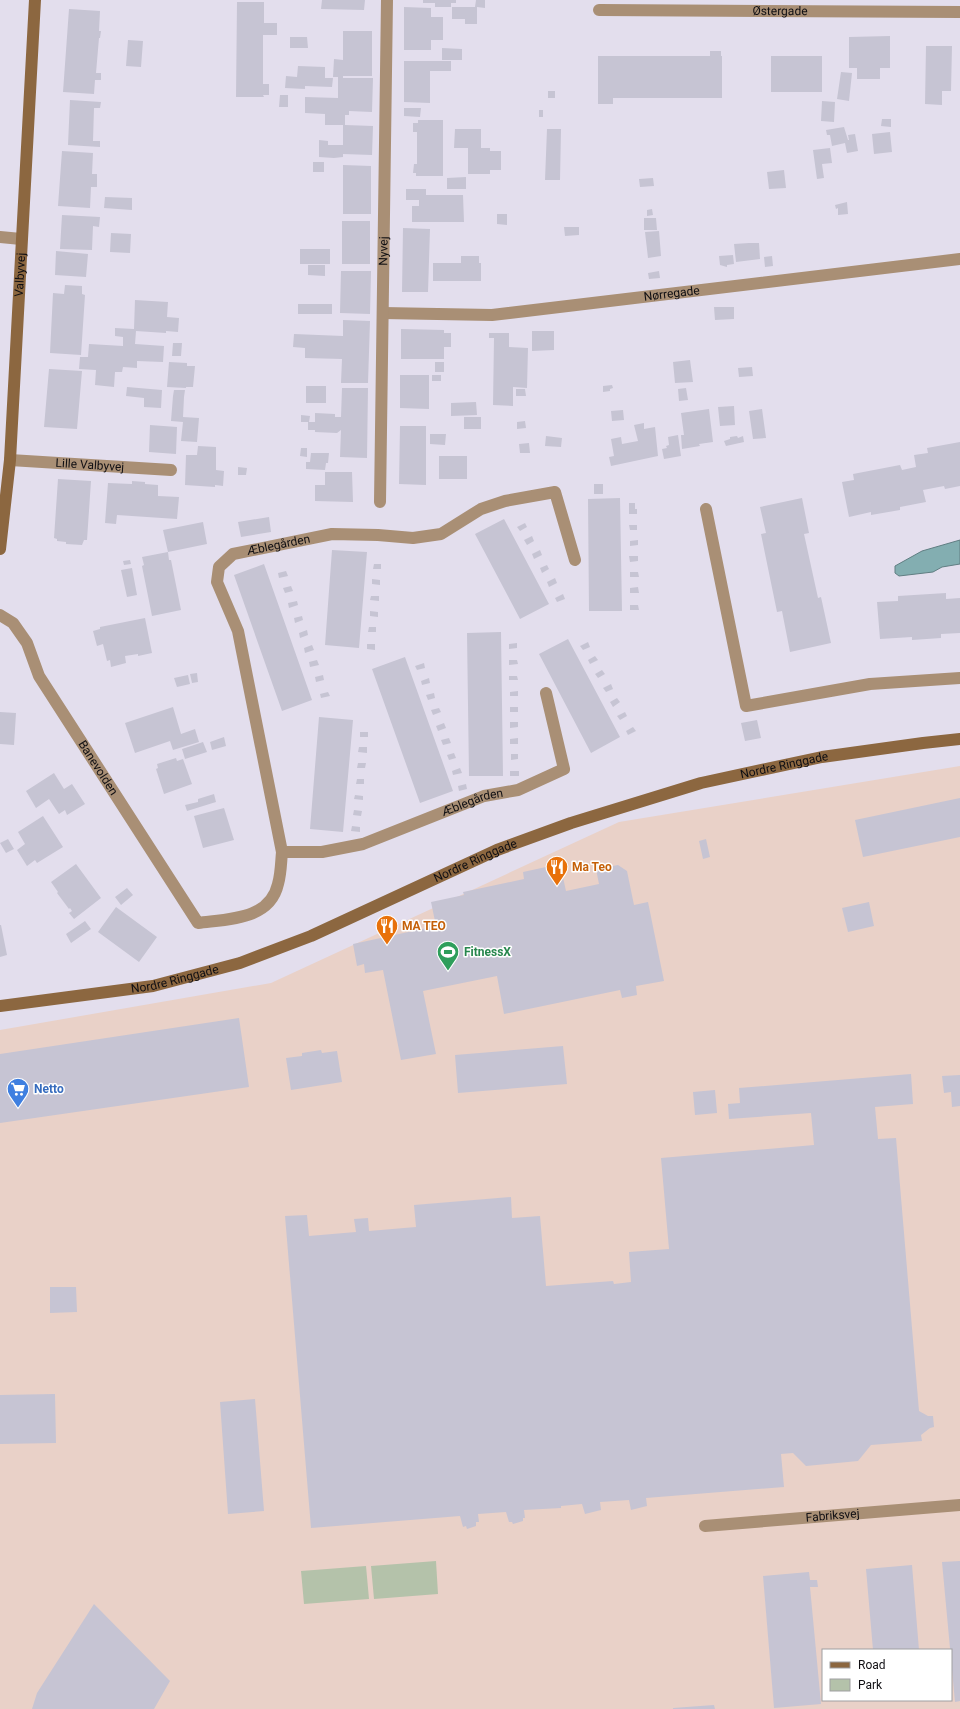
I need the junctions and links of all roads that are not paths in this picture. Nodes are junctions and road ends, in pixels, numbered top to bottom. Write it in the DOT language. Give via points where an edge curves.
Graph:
graph roads {
  1 [pos="35,0"];
  2 [pos="387,0"];
  3 [pos="599,10"];
  4 [pos="960,12"];
  5 [pos="0,237"];
  6 [pos="21,239"];
  7 [pos="960,259"];
  8 [pos="383,313"];
  9 [pos="10,460"];
  10 [pos="171,470"];
  11 [pos="380,502"];
  12 [pos="706,509"];
  13 [pos="0,549"];
  14 [pos="575,560"];
  15 [pos="0,616"];
  16 [pos="960,678"];
  17 [pos="546,693"];
  18 [pos="960,739"];
  19 [pos="282,852"];
  20 [pos="198,923"];
  21 [pos="0,1006"];
  22 [pos="960,1505"];
  23 [pos="705,1526"];
  1 -- 6 [label="street, Valbyvej"];
  2 -- 8 [label="street, Nyvej"];
  3 -- 4 [label="street, Østergade"];
  5 -- 6 [label="street"];
  6 -- 9 [label="street, Valbyvej"];
  7 -- 8 [label="street, Nørregade" via="492,315"];
  8 -- 11 [label="street, Nyvej"];
  9 -- 10 [label="street, Lille Valbyvej"];
  9 -- 13 [label="street, Valbyvej"];
  12 -- 16 [label="street" via="746,706 870,684"];
  14 -- 19 [label="street, Æblegården" via="555,492 505,501 481,509 441,534 413,538 332,534 233,554 219,567 218,582 238,631"];
  15 -- 20 [label="street, Banevolden" via="13,623 27,643 39,676"];
  17 -- 19 [label="street, Æblegården" via="564,769 518,790 484,796 365,843 322,852"];
  18 -- 21 [label="street, Nordre Ringgade" via="822,757 701,783 571,823 497,850 311,936 240,963 153,986"];
  19 -- 20 [label="street, Æblegården" via="279,883 262,910"];
  22 -- 23 [label="street, Fabriksvej"];
}
